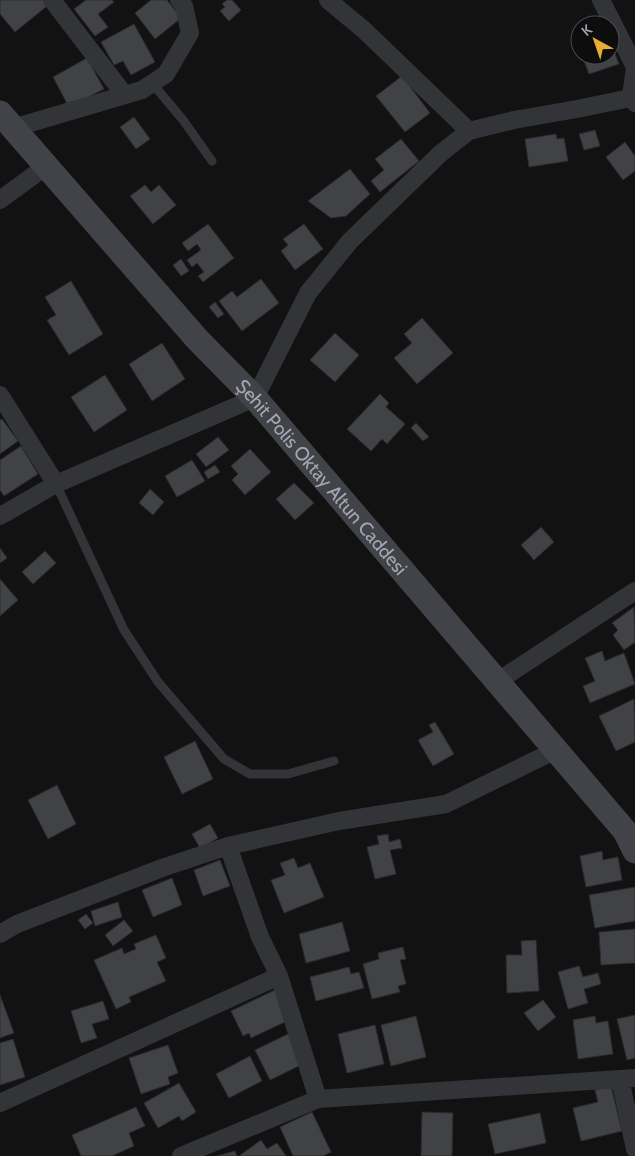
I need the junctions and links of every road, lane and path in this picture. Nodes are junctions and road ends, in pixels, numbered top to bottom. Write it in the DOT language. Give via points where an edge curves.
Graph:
graph roads {
  1 [pos="52,0"];
  2 [pos="179,0"];
  3 [pos="328,0"];
  4 [pos="601,0"];
  5 [pos="152,83"];
  6 [pos="124,94"];
  7 [pos="634,98"];
  8 [pos="6,120"];
  9 [pos="469,131"];
  10 [pos="212,161"];
  11 [pos="46,167"];
  12 [pos="0,200"];
  13 [pos="0,395"];
  14 [pos="255,398"];
  15 [pos="56,484"];
  16 [pos="0,516"];
  17 [pos="635,592"];
  18 [pos="498,681"];
  19 [pos="556,750"];
  20 [pos="334,761"];
  21 [pos="632,837"];
  22 [pos="228,846"];
  23 [pos="0,934"];
  24 [pos="279,976"];
  25 [pos="628,1078"];
  26 [pos="318,1098"];
  27 [pos="0,1102"];
  28 [pos="635,1149"];
  29 [pos="181,1156"];
  1 -- 6 [label="street"];
  2 -- 5 [label="street" via="184,6 190,33 166,74"];
  3 -- 9 [label="street" via="364,30"];
  4 -- 7 [label="street" via="635,67"];
  5 -- 6 [label="street" via="142,90"];
  5 -- 10 [label="lane"];
  6 -- 8 [label="street"];
  7 -- 9 [label="street"];
  8 -- 11 [label="street, Şehit Polis Oktay Altun Caddesi"];
  9 -- 14 [label="street" via="441,153 350,241 320,278 308,293"];
  11 -- 12 [label="street"];
  11 -- 14 [label="street, Şehit Polis Oktay Altun Caddesi" via="197,339"];
  13 -- 15 [label="street"];
  14 -- 15 [label="street"];
  14 -- 18 [label="street, Şehit Polis Oktay Altun Caddesi"];
  15 -- 16 [label="street"];
  15 -- 20 [label="lane" via="124,630 158,682 224,760 250,774 288,774"];
  17 -- 18 [label="street"];
  18 -- 19 [label="street, Şehit Polis Oktay Altun Caddesi"];
  19 -- 21 [label="street, Şehit Polis Oktay Altun Caddesi"];
  19 -- 22 [label="street" via="446,804 338,821"];
  22 -- 23 [label="street" via="162,868 17,924"];
  22 -- 24 [label="street" via="260,937"];
  24 -- 26 [label="street"];
  24 -- 27 [label="street"];
  25 -- 26 [label="street"];
  25 -- 28 [label="street"];
  26 -- 29 [label="street"];
}
